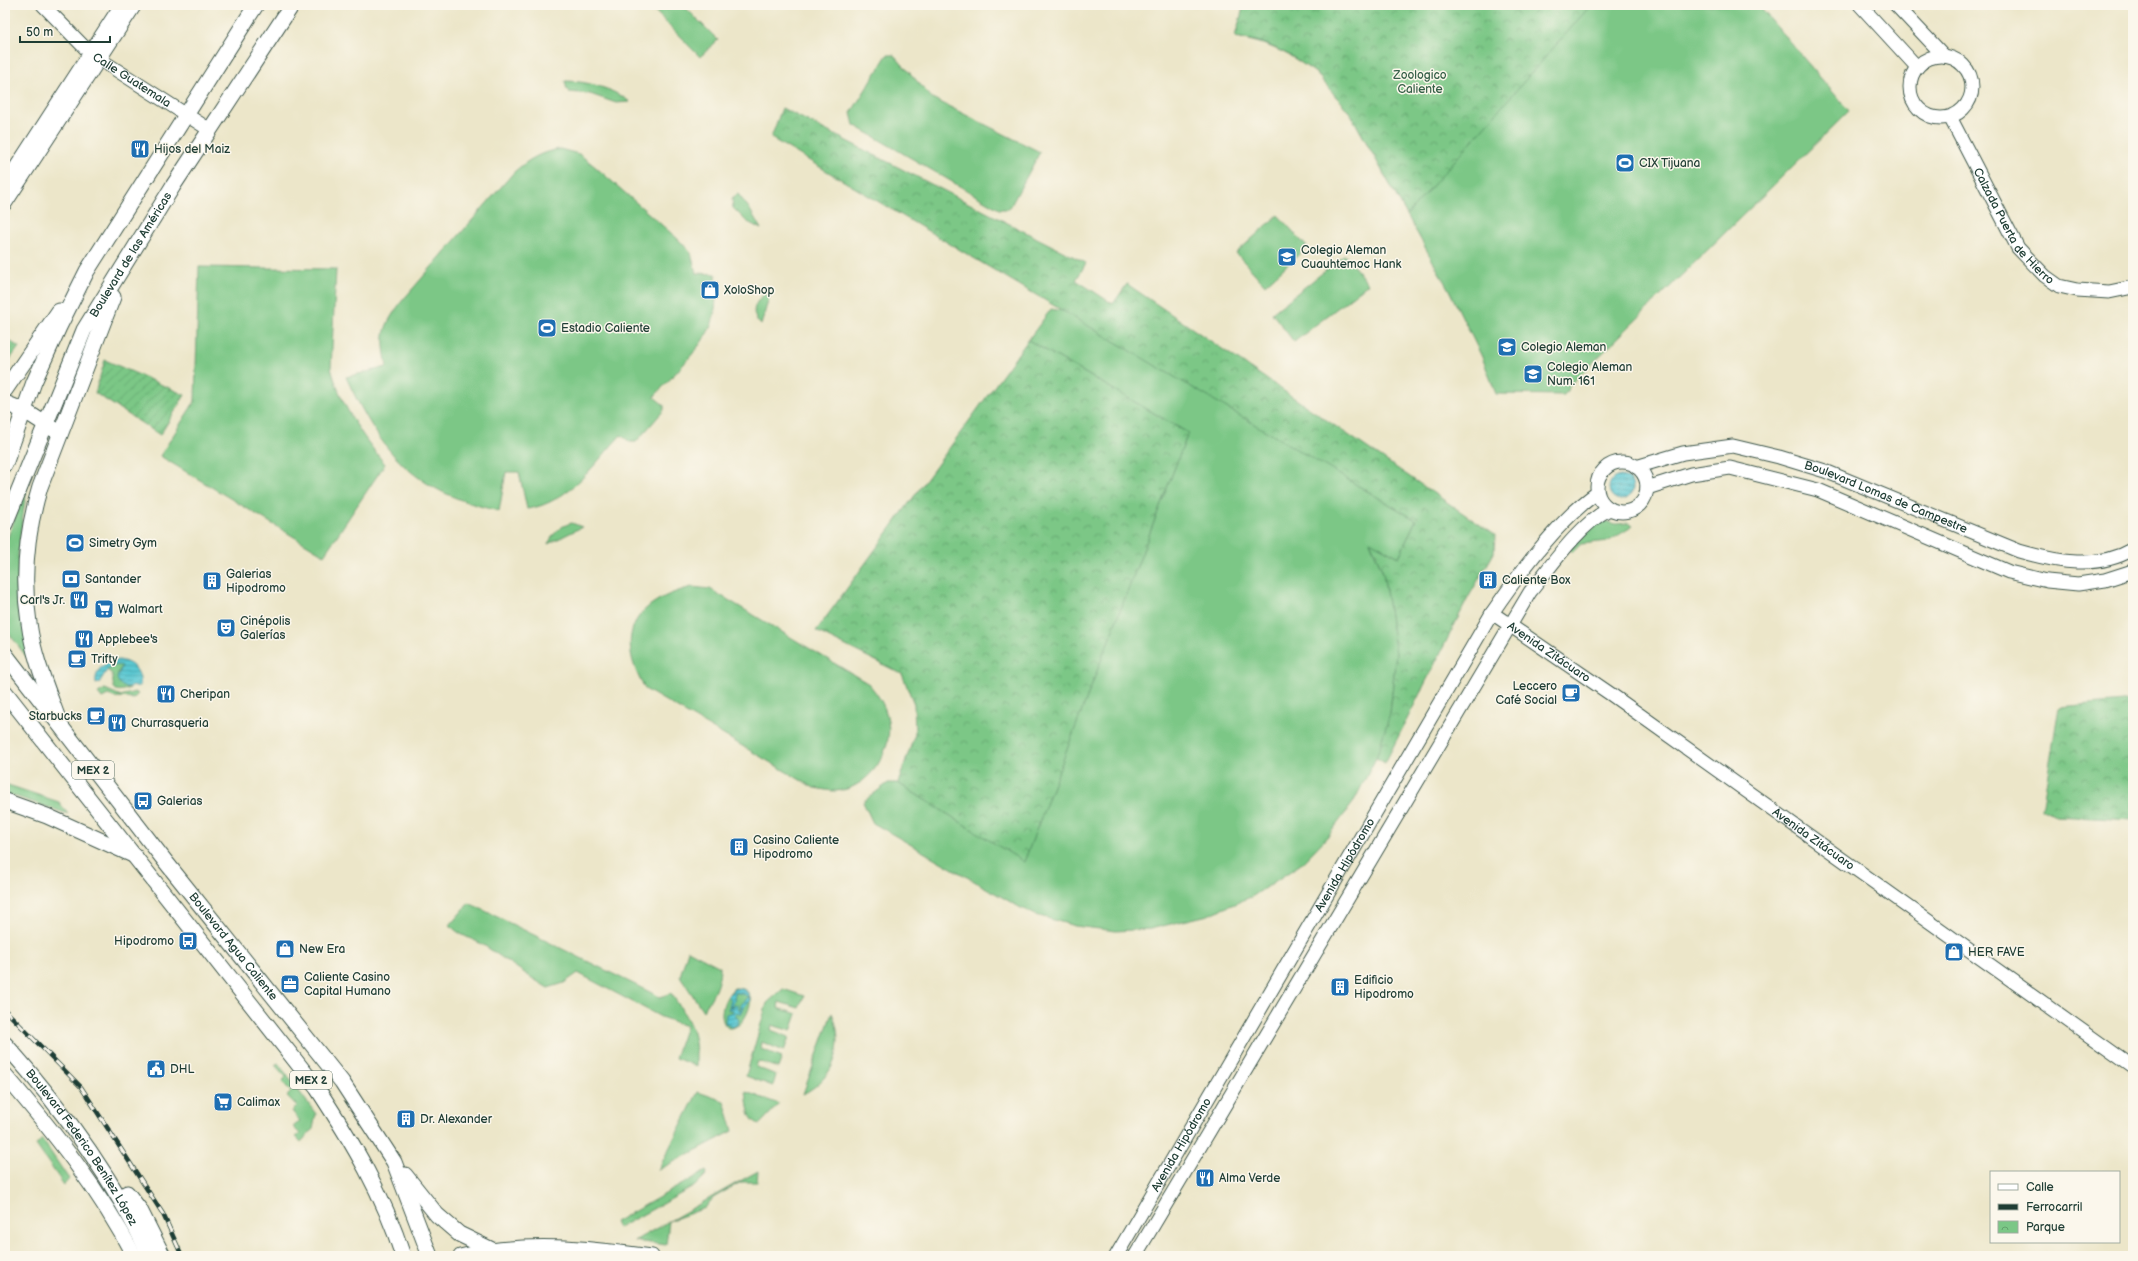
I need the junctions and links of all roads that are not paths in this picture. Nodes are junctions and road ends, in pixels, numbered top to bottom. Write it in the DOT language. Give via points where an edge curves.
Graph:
graph roads {
  1 [pos="43,5"];
  2 [pos="121,5"];
  3 [pos="135,5"];
  4 [pos="256,5"];
  5 [pos="292,5"];
  6 [pos="1860,5"];
  7 [pos="1896,5"];
  8 [pos="95,56"];
  9 [pos="1944,56"];
  10 [pos="1917,67"];
  11 [pos="187,114"];
  12 [pos="1950,117"];
  13 [pos="210,130"];
  14 [pos="5,184"];
  15 [pos="5,204"];
  16 [pos="133,248"];
  17 [pos="87,271"];
  18 [pos="2133,287"];
  19 [pos="5,390"];
  20 [pos="5,403"];
  21 [pos="25,411"];
  22 [pos="45,424"];
  23 [pos="61,434"];
  24 [pos="5,464"];
  25 [pos="1636,466"];
  26 [pos="1647,488"];
  27 [pos="1597,493"];
  28 [pos="1609,509"];
  29 [pos="5,524"];
  30 [pos="2133,549"];
  31 [pos="2133,571"];
  32 [pos="1492,613"];
  33 [pos="1510,626"];
  34 [pos="5,654"];
  35 [pos="5,692"];
  36 [pos="62,730"];
  37 [pos="5,801"];
  38 [pos="136,856"];
  39 [pos="5,1044"];
  40 [pos="2133,1067"];
  41 [pos="5,1075"];
  42 [pos="394,1162"];
  43 [pos="110,1179"];
  44 [pos="86,1180"];
  45 [pos="492,1250"];
  46 [pos="122,1256"];
  47 [pos="134,1256"];
  48 [pos="150,1256"];
  49 [pos="163,1256"];
  50 [pos="403,1256"];
  51 [pos="430,1256"];
  52 [pos="460,1256"];
  53 [pos="652,1256"];
  54 [pos="1116,1256"];
  55 [pos="1134,1256"];
  1 -- 8 [label="main road, Calle Guatemala"];
  2 -- 8 [label="main road"];
  3 -- 8 [label="main road"];
  4 -- 11 [label="main road"];
  5 -- 13 [label="main road, Boulevard de las Américas"];
  6 -- 10 [label="main road"];
  7 -- 9 [label="main road"];
  8 -- 11 [label="main road, Calle Guatemala"];
  8 -- 14 [label="main road"];
  8 -- 15 [label="main road"];
  9 -- 10 [label="main road" via="1929,58"];
  9 -- 12 [label="main road" via="1954,58 1963,64 1973,81 1970,102 1963,110"];
  10 -- 12 [label="main road" via="1910,86 1916,106 1933,118"];
  11 -- 13 [label="main road, Calle Guatemala"];
  11 -- 17 [label="main road"];
  12 -- 18 [label="main road, Calzada Puerta de Hierro" via="2018,248 2045,276 2059,286 2077,290 2109,292"];
  13 -- 16 [label="main road, Boulevard de las Américas"];
  16 -- 22 [label="main road, Boulevard de las Américas" via="84,330"];
  16 -- 23 [label="main road"];
  17 -- 19 [label="main road"];
  17 -- 21 [label="main road" via="34,382"];
  20 -- 21 [label="main road"];
  21 -- 22 [label="main road"];
  21 -- 24 [label="main road"];
  22 -- 23 [label="main road"];
  22 -- 29 [label="main road, Boulevard de las Américas"];
  23 -- 36 [label="main road" via="34,506 25,591 32,642"];
  25 -- 26 [label="main road" via="1646,480"];
  25 -- 27 [label="main road" via="1623,462 1609,466 1598,478"];
  25 -- 30 [label="main road, Boulevard Lomas de Campestre" via="1683,452 1733,446 1779,456 1825,471 2019,551 2052,561 2078,563 2122,555"];
  26 -- 28 [label="main road" via="1642,503 1636,508 1623,513"];
  26 -- 31 [label="main road, Boulevard Lomas de Campestre" via="1691,474 1730,468 1818,490 2008,572 2047,582 2078,584 2105,580"];
  27 -- 28 [label="main road"];
  27 -- 32 [label="main road, Avenida Hipódromo" via="1585,501 1546,543 1514,580"];
  28 -- 33 [label="main road, Avenida Hipódromo" via="1590,523 1560,555 1530,592"];
  32 -- 33 [label="main road, Avenida Zitácuaro"];
  32 -- 54 [label="main road, Avenida Hipódromo"];
  33 -- 40 [label="main road, Avenida Zitácuaro" via="1687,748"];
  33 -- 55 [label="main road, Avenida Hipódromo" via="1297,987"];
  34 -- 36 [label="main road, Boulevard Agua Caliente / MEX 2"];
  35 -- 38 [label="main road, Boulevard Agua Caliente / MEX 2"];
  36 -- 42 [label="main road, Boulevard Agua Caliente / MEX 2" via="334,1071"];
  37 -- 38 [label="main road" via="47,816"];
  38 -- 50 [label="main road, Boulevard Agua Caliente / MEX 2" via="317,1088 362,1159 388,1215"];
  39 -- 43 [label="main road, Boulevard Federico Benítez López" via="59,1108"];
  41 -- 44 [label="main road, Boulevard Federico Benítez López" via="54,1135"];
  42 -- 45 [label="main road" via="437,1215 459,1234"];
  42 -- 51 [label="main road, Boulevard Agua Caliente / MEX 2"];
  43 -- 48 [label="main road, Boulevard Federico Benítez López"];
  43 -- 49 [label="main road" via="126,1192 140,1210"];
  44 -- 46 [label="main road"];
  44 -- 47 [label="main road, Boulevard Federico Benítez López"];
  45 -- 52 [label="main road"];
  45 -- 53 [label="main road" via="576,1247"];
}
